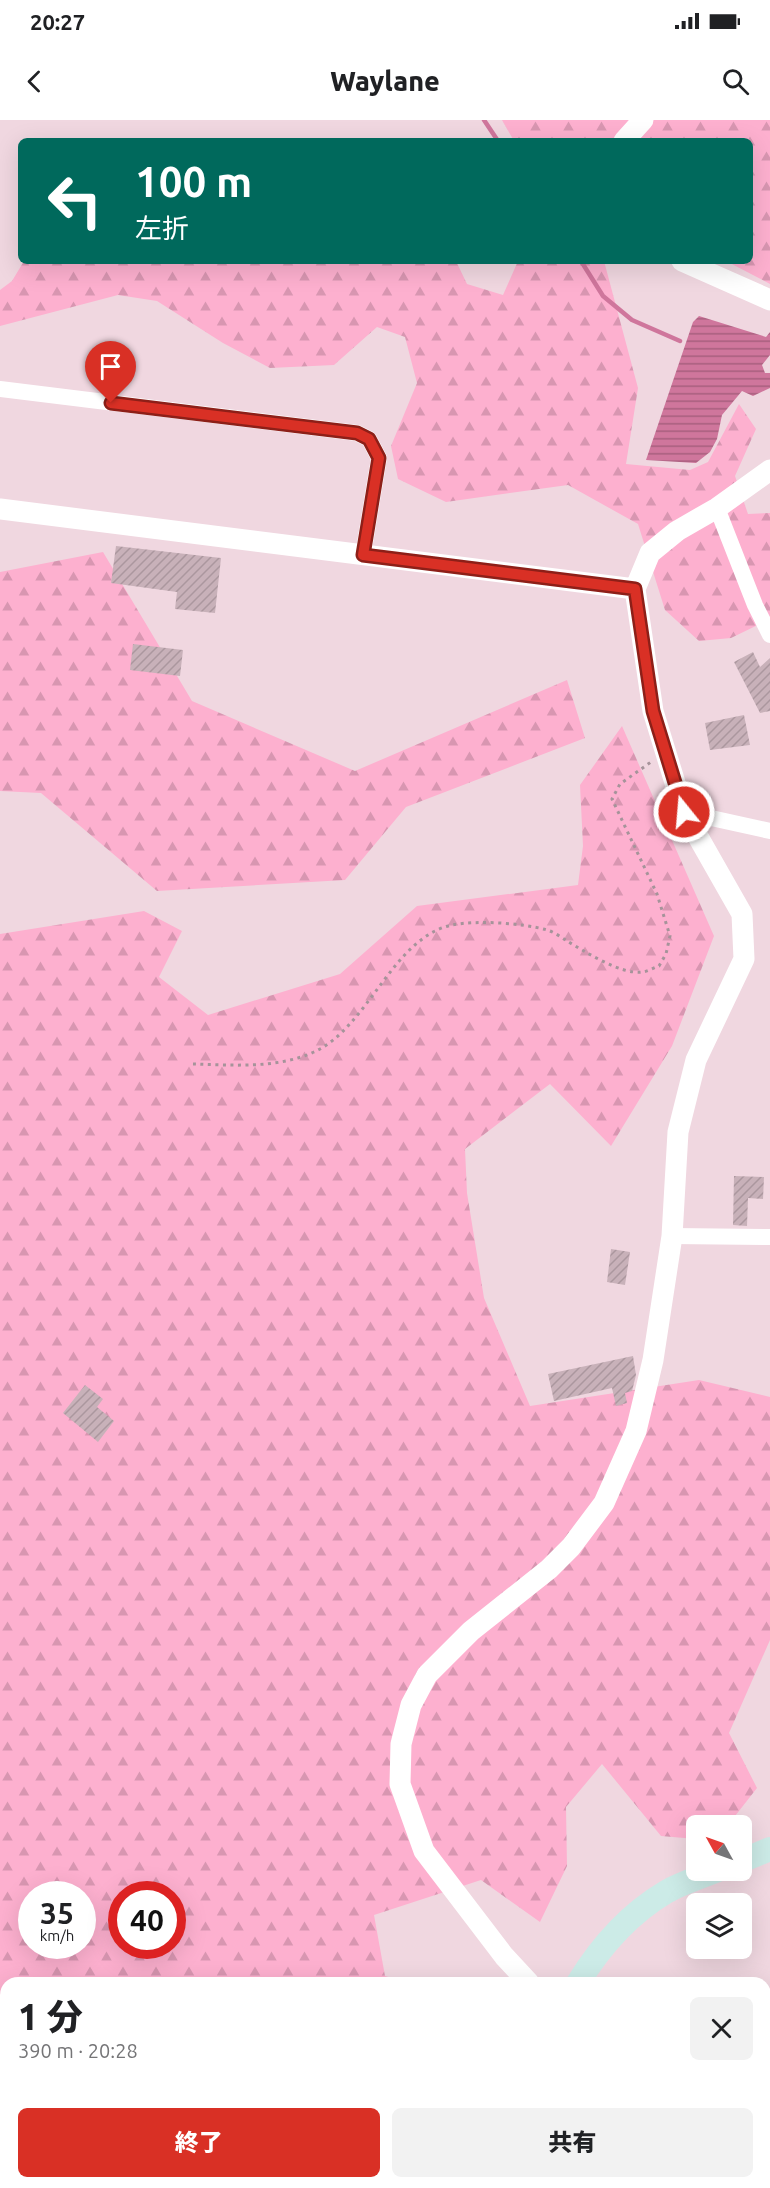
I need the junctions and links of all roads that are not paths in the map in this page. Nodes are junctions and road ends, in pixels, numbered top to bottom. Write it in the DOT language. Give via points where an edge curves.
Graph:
graph roads {
  1 [pos="643,120"];
  2 [pos="627,138"];
  3 [pos="689,264"];
  4 [pos="770,300"];
  5 [pos="0,389"];
  6 [pos="770,470"];
  7 [pos="717,507"];
  8 [pos="0,509"];
  9 [pos="363,555"];
  10 [pos="635,589"];
  11 [pos="770,635"];
  12 [pos="684,812"];
  13 [pos="770,831"];
  14 [pos="672,1236"];
  15 [pos="770,1238"];
  16 [pos="770,1849"];
  17 [pos="752,1856"];
  18 [pos="691,1881"];
  19 [pos="523,1977"];
  20 [pos="583,1977"];
  1 -- 2 [label="street"];
  3 -- 4 [label="street"];
  5 -- 9 [label="street" via="357,433 369,439 379,458"];
  6 -- 7 [label="street"];
  7 -- 10 [label="street" via="677,531 650,554"];
  7 -- 11 [label="street"];
  8 -- 9 [label="street"];
  9 -- 10 [label="street"];
  10 -- 12 [label="street" via="653,711"];
  12 -- 13 [label="street"];
  12 -- 14 [label="street" via="742,914 744,959 696,1060 678,1132"];
  14 -- 15 [label="street"];
  14 -- 19 [label="street" via="653,1360 636,1431 604,1503 549,1569 471,1631 427,1675 411,1705 401,1744 400,1784 424,1851"];
  16 -- 17 [label="main road"];
  18 -- 20 [label="main road" via="667,1891 636,1912 610,1939"];
}
